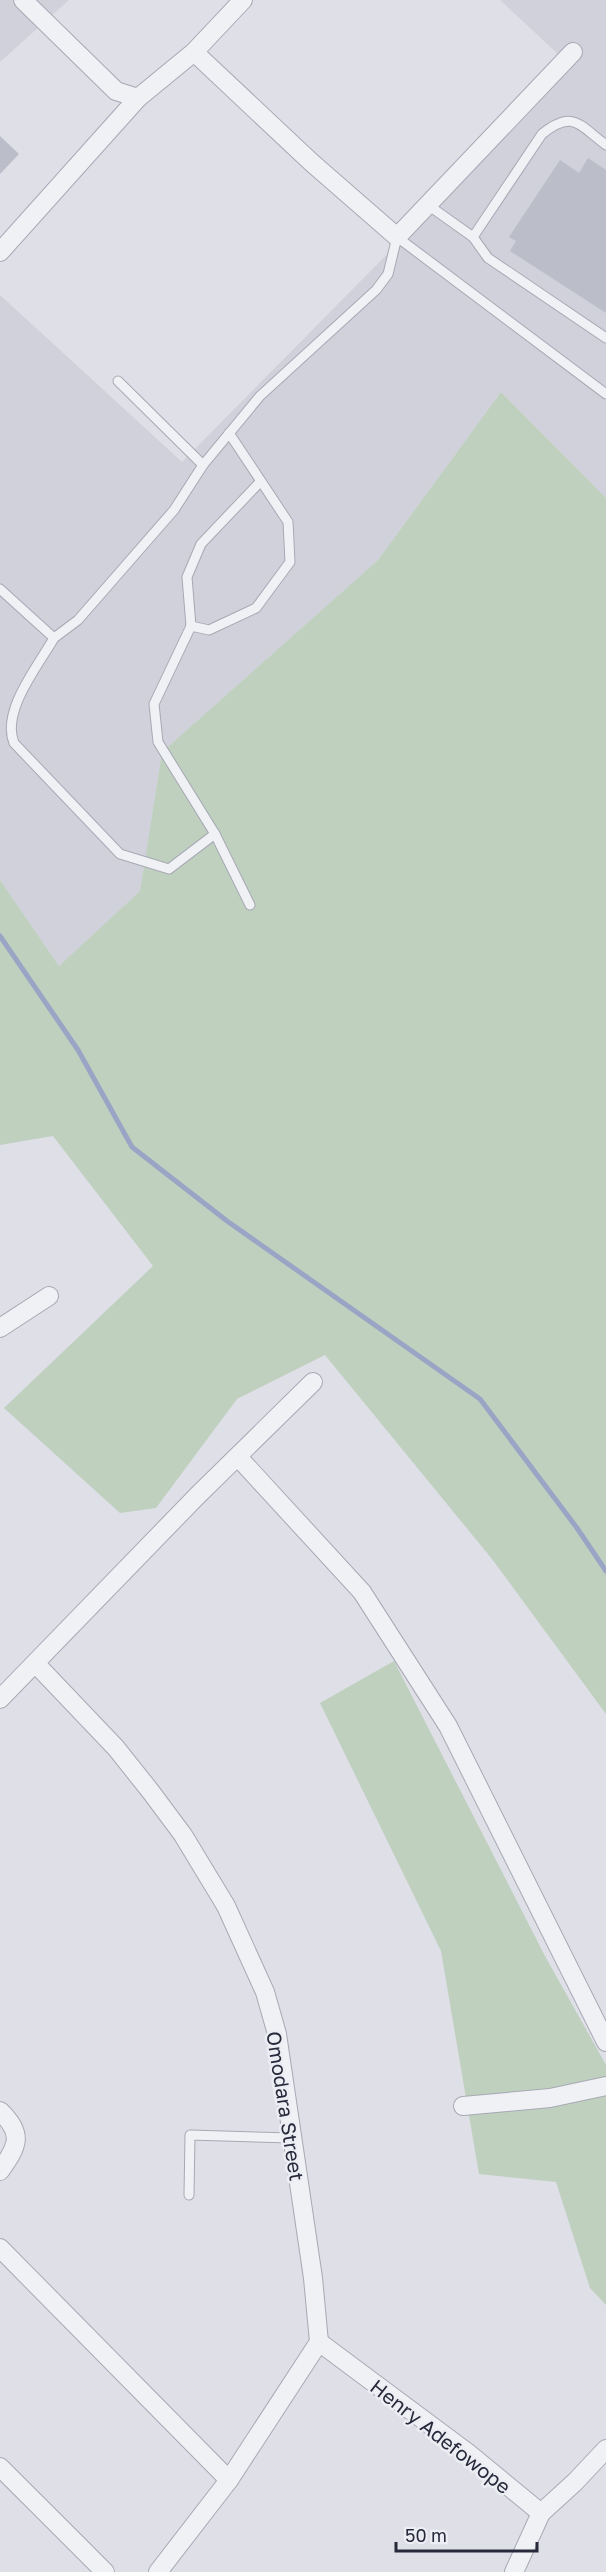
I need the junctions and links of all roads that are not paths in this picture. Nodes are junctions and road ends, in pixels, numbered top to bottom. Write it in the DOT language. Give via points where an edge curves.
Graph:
graph roads {
  1 [pos="23,0"];
  2 [pos="243,0"];
  3 [pos="194,52"];
  4 [pos="573,52"];
  5 [pos="138,99"];
  6 [pos="606,145"];
  7 [pos="428,205"];
  8 [pos="397,237"];
  9 [pos="473,237"];
  10 [pos="0,252"];
  11 [pos="606,338"];
  12 [pos="118,381"];
  13 [pos="606,394"];
  14 [pos="229,433"];
  15 [pos="203,465"];
  16 [pos="260,482"];
  17 [pos="0,589"];
  18 [pos="191,626"];
  19 [pos="54,638"];
  20 [pos="214,834"];
  21 [pos="250,904"];
  22 [pos="49,1296"];
  23 [pos="0,1328"];
  24 [pos="313,1382"];
  25 [pos="238,1457"];
  26 [pos="36,1664"];
  27 [pos="0,1699"];
  28 [pos="606,2042"];
  29 [pos="606,2086"];
  30 [pos="463,2106"];
  31 [pos="0,2111"];
  32 [pos="292,2138"];
  33 [pos="0,2171"];
  34 [pos="189,2195"];
  35 [pos="0,2248"];
  36 [pos="319,2342"];
  37 [pos="606,2449"];
  38 [pos="0,2467"];
  39 [pos="229,2480"];
  40 [pos="541,2513"];
  41 [pos="105,2572"];
  42 [pos="158,2572"];
  43 [pos="514,2572"];
  1 -- 5 [label="street" via="116,91"];
  2 -- 3 [label="street"];
  3 -- 5 [label="street"];
  3 -- 8 [label="street" via="310,162"];
  4 -- 7 [label="street"];
  5 -- 10 [label="street"];
  6 -- 9 [label="lane" via="573,121 558,121 542,134"];
  7 -- 8 [label="street"];
  7 -- 9 [label="lane"];
  8 -- 13 [label="lane"];
  8 -- 14 [label="lane" via="388,274 376,290 260,396"];
  9 -- 11 [label="lane" via="488,258"];
  12 -- 15 [label="lane"];
  14 -- 15 [label="lane"];
  14 -- 16 [label="lane"];
  15 -- 19 [label="lane" via="174,510 78,620"];
  16 -- 18 [label="lane" via="201,544 188,577"];
  16 -- 18 [label="lane" via="288,522 290,562 256,608 209,630"];
  17 -- 19 [label="lane"];
  18 -- 20 [label="lane" via="154,704 158,742"];
  19 -- 20 [label="lane" via="15,707 10,723 14,743 120,854 169,869"];
  20 -- 21 [label="lane"];
  22 -- 23 [label="street"];
  24 -- 25 [label="street"];
  25 -- 26 [label="street"];
  25 -- 28 [label="street" via="362,1592 448,1726"];
  26 -- 27 [label="street"];
  26 -- 32 [label="street, Omodara Street" via="116,1748 151,1792 183,1835 226,1906 265,1992 277,2034"];
  29 -- 30 [label="street" via="550,2098"];
  31 -- 33 [label="street" via="14,2124 16,2140"];
  32 -- 34 [label="lane" via="190,2135"];
  32 -- 36 [label="street, Omodara Street"];
  35 -- 39 [label="street"];
  36 -- 39 [label="street"];
  36 -- 40 [label="street, Henry Adefowope"];
  37 -- 40 [label="street"];
  38 -- 41 [label="street"];
  39 -- 42 [label="street"];
  40 -- 43 [label="street"];
}
